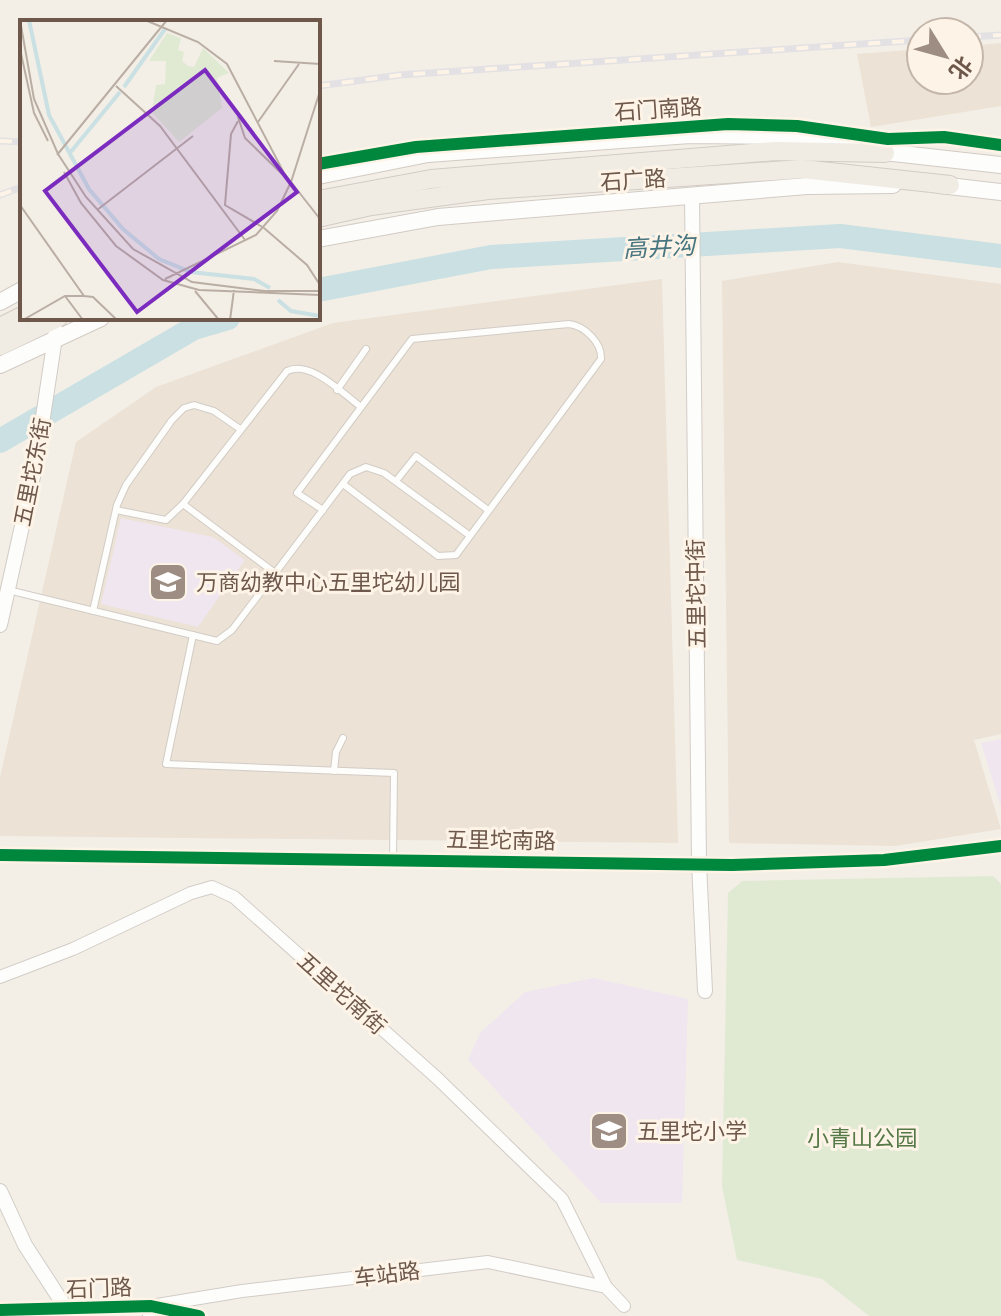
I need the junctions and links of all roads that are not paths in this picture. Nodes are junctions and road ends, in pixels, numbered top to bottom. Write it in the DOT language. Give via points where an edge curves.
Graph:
graph roads {
  1 [pos="885,153"];
  2 [pos="1001,165"];
  3 [pos="320,176"];
  4 [pos="950,185"];
  5 [pos="1001,192"];
  6 [pos="692,196"];
  7 [pos="320,199"];
  8 [pos="320,218"];
  9 [pos="320,238"];
  10 [pos="20,291"];
  11 [pos="0,302"];
  12 [pos="20,317"];
  13 [pos="54,320"];
  14 [pos="58,320"];
  15 [pos="96,320"];
  16 [pos="0,327"];
  17 [pos="55,338"];
  18 [pos="0,346"];
  19 [pos="366,349"];
  20 [pos="0,365"];
  21 [pos="337,390"];
  22 [pos="361,407"];
  23 [pos="240,429"];
  24 [pos="396,481"];
  25 [pos="343,484"];
  26 [pos="183,504"];
  27 [pos="116,510"];
  28 [pos="323,510"];
  29 [pos="488,510"];
  30 [pos="469,535"];
  31 [pos="275,573"];
  32 [pos="8,590"];
  33 [pos="93,611"];
  34 [pos="0,625"];
  35 [pos="193,635"];
  36 [pos="343,738"];
  37 [pos="334,771"];
  38 [pos="1001,846"];
  39 [pos="0,855"];
  40 [pos="393,858"];
  41 [pos="699,863"];
  42 [pos="0,977"];
  43 [pos="705,991"];
  44 [pos="0,1191"];
  45 [pos="606,1287"];
  46 [pos="624,1306"];
  47 [pos="71,1316"];
  48 [pos="149,1316"];
  1 -- 2 [label="main road, 石门南路"];
  1 -- 3 [label="main road, 石门南路" via="797,136 690,135 428,154"];
  1 -- 7 [label="main road, 石广路" via="776,151 461,176"];
  4 -- 5 [label="main road"];
  4 -- 6 [label="main road" via="807,186"];
  4 -- 8 [label="main road, 石广路" via="802,169 488,190"];
  6 -- 9 [label="main road" via="438,217"];
  6 -- 41 [label="street, 五里坨中街"];
  10 -- 11 [label="main road"];
  12 -- 16 [label="main road"];
  13 -- 18 [label="main road"];
  14 -- 17 [label="street, 五里坨东街"];
  15 -- 17 [label="main road"];
  17 -- 20 [label="main road"];
  17 -- 32 [label="street, 五里坨东街" via="36,463"];
  19 -- 21 [label="lane"];
  21 -- 22 [label="lane"];
  21 -- 23 [label="lane" via="294,367 279,378"];
  22 -- 28 [label="lane" via="297,493"];
  22 -- 29 [label="lane" via="419,336 576,325 597,342 601,359"];
  23 -- 26 [label="lane"];
  23 -- 27 [label="lane" via="203,407 184,408 126,485"];
  24 -- 25 [label="lane" via="366,467"];
  24 -- 29 [label="lane" via="416,456"];
  24 -- 30 [label="lane"];
  25 -- 28 [label="lane"];
  25 -- 30 [label="lane" via="438,556 456,555"];
  26 -- 27 [label="lane" via="166,520"];
  26 -- 31 [label="lane"];
  27 -- 33 [label="lane"];
  28 -- 31 [label="lane"];
  29 -- 30 [label="lane"];
  31 -- 35 [label="lane" via="224,637 217,641"];
  32 -- 33 [label="lane"];
  32 -- 34 [label="street, 五里坨东街"];
  33 -- 35 [label="lane"];
  35 -- 37 [label="lane" via="166,764"];
  36 -- 37 [label="lane"];
  37 -- 40 [label="lane" via="394,773"];
  38 -- 41 [label="street, 五里坨南路" via="884,860"];
  39 -- 40 [label="street, 五里坨南路"];
  40 -- 41 [label="street, 五里坨南路"];
  41 -- 43 [label="street, 五里坨中街"];
  42 -- 45 [label="street, 五里坨南街" via="191,893 212,887 234,897 437,1078 562,1199"];
  44 -- 47 [label="street" via="25,1245"];
  45 -- 46 [label="street"];
  45 -- 48 [label="street, 车站路" via="488,1262 227,1293 151,1306"];
}
